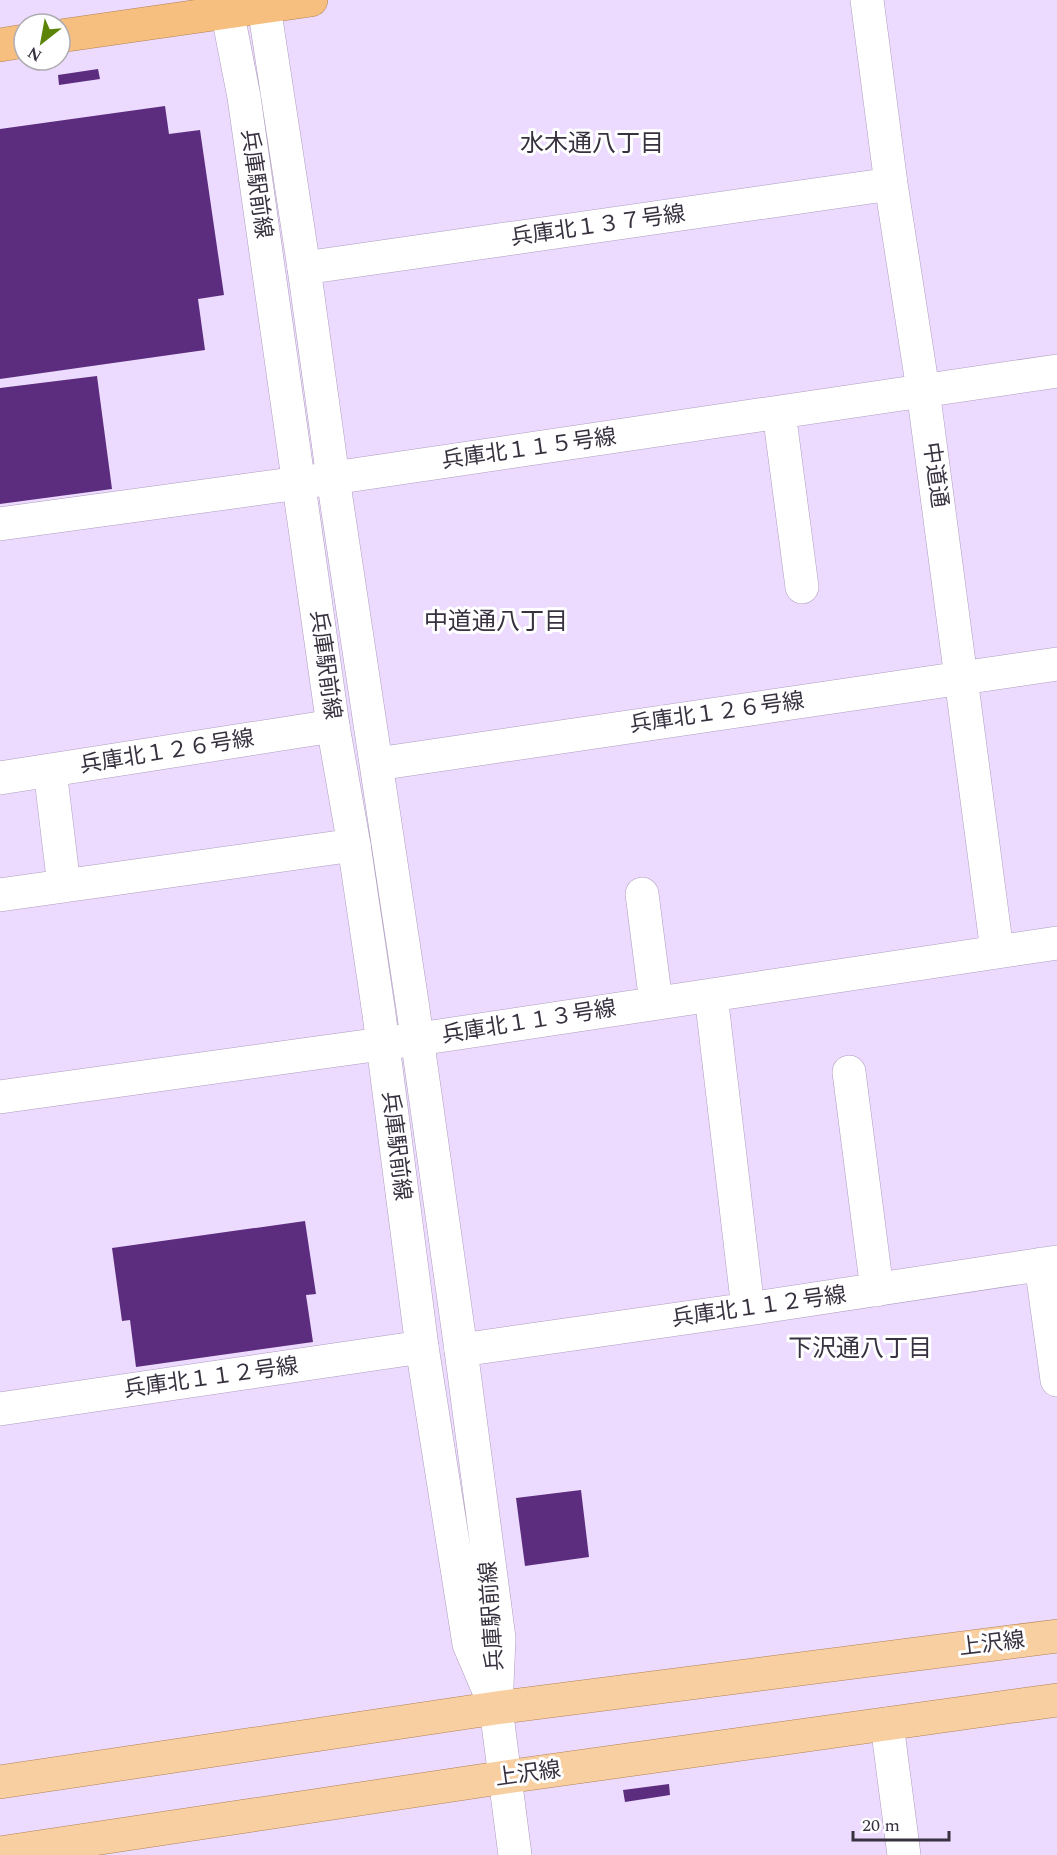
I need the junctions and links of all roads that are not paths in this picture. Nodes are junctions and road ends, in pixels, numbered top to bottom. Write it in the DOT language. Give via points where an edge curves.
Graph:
graph roads {
  1 [pos="311,0"];
  2 [pos="867,0"];
  3 [pos="263,3"];
  4 [pos="227,6"];
  5 [pos="72,34"];
  6 [pos="891,184"];
  7 [pos="304,268"];
  8 [pos="1057,371"];
  9 [pos="923,390"];
  10 [pos="779,412"];
  11 [pos="333,478"];
  12 [pos="299,483"];
  13 [pos="0,524"];
  14 [pos="802,587"];
  15 [pos="1057,664"];
  16 [pos="962,677"];
  17 [pos="333,726"];
  18 [pos="377,764"];
  19 [pos="50,770"];
  20 [pos="0,778"];
  21 [pos="354,845"];
  22 [pos="64,886"];
  23 [pos="642,894"];
  24 [pos="0,895"];
  25 [pos="1057,943"];
  26 [pos="997,951"];
  27 [pos="711,995"];
  28 [pos="656,1003"];
  29 [pos="417,1039"];
  30 [pos="383,1044"];
  31 [pos="849,1072"];
  32 [pos="0,1097"];
  33 [pos="1049,1263"];
  34 [pos="877,1290"];
  35 [pos="747,1309"];
  36 [pos="422,1347"];
  37 [pos="461,1350"];
  38 [pos="1057,1380"];
  39 [pos="0,1409"];
  40 [pos="1057,1636"];
  41 [pos="1057,1700"];
  42 [pos="496,1708"];
  43 [pos="887,1724"];
  44 [pos="506,1777"];
  45 [pos="0,1782"];
  46 [pos="0,1852"];
  47 [pos="515,1855"];
  48 [pos="904,1855"];
  1 -- 3 [label="highway"];
  2 -- 6 [label="street, 中道通"];
  3 -- 4 [label="highway"];
  3 -- 7 [label="street, 兵庫駅前線"];
  4 -- 5 [label="highway"];
  4 -- 12 [label="street, 兵庫駅前線" via="244,97"];
  6 -- 7 [label="street, 兵庫北１３７号線"];
  6 -- 9 [label="street, 中道通"];
  7 -- 11 [label="street, 兵庫駅前線"];
  8 -- 9 [label="street, 兵庫北１１５号線"];
  9 -- 10 [label="street, 兵庫北１１５号線"];
  9 -- 16 [label="street, 中道通"];
  10 -- 11 [label="street, 兵庫北１１５号線"];
  10 -- 14 [label="street"];
  11 -- 12 [label="street, 兵庫北１１５号線"];
  11 -- 18 [label="street, 兵庫駅前線"];
  12 -- 13 [label="street, 兵庫北１１５号線"];
  12 -- 17 [label="street, 兵庫駅前線"];
  15 -- 16 [label="street, 兵庫北１２６号線"];
  16 -- 18 [label="street, 兵庫北１２６号線"];
  16 -- 26 [label="street, 中道通"];
  17 -- 19 [label="street, 兵庫北１２６号線"];
  17 -- 21 [label="street, 兵庫駅前線"];
  18 -- 29 [label="street, 兵庫駅前線"];
  19 -- 20 [label="street, 兵庫北１２６号線"];
  19 -- 22 [label="street"];
  21 -- 22 [label="street"];
  21 -- 30 [label="street, 兵庫駅前線"];
  22 -- 24 [label="street"];
  23 -- 28 [label="street"];
  25 -- 26 [label="street, 兵庫北１１３号線"];
  26 -- 27 [label="street, 兵庫北１１３号線"];
  27 -- 28 [label="street, 兵庫北１１３号線"];
  27 -- 35 [label="street"];
  28 -- 29 [label="street, 兵庫北１１３号線"];
  29 -- 30 [label="street, 兵庫北１１３号線"];
  29 -- 37 [label="street, 兵庫駅前線"];
  30 -- 32 [label="street, 兵庫北１１３号線"];
  30 -- 36 [label="street, 兵庫駅前線"];
  31 -- 34 [label="street"];
  33 -- 34 [label="street, 兵庫北１１２号線"];
  33 -- 38 [label="street"];
  34 -- 35 [label="street, 兵庫北１１２号線"];
  35 -- 37 [label="street, 兵庫北１１２号線"];
  36 -- 39 [label="street, 兵庫北１１２号線"];
  36 -- 42 [label="street, 兵庫駅前線" via="469,1644"];
  37 -- 42 [label="street, 兵庫駅前線" via="499,1638"];
  40 -- 42 [label="main road, 上沢線"];
  41 -- 43 [label="main road, 上沢線"];
  42 -- 44 [label="street"];
  42 -- 45 [label="main road, 上沢線"];
  43 -- 44 [label="main road, 上沢線"];
  43 -- 48 [label="street"];
  44 -- 46 [label="main road, 上沢線"];
  44 -- 47 [label="street"];
}
